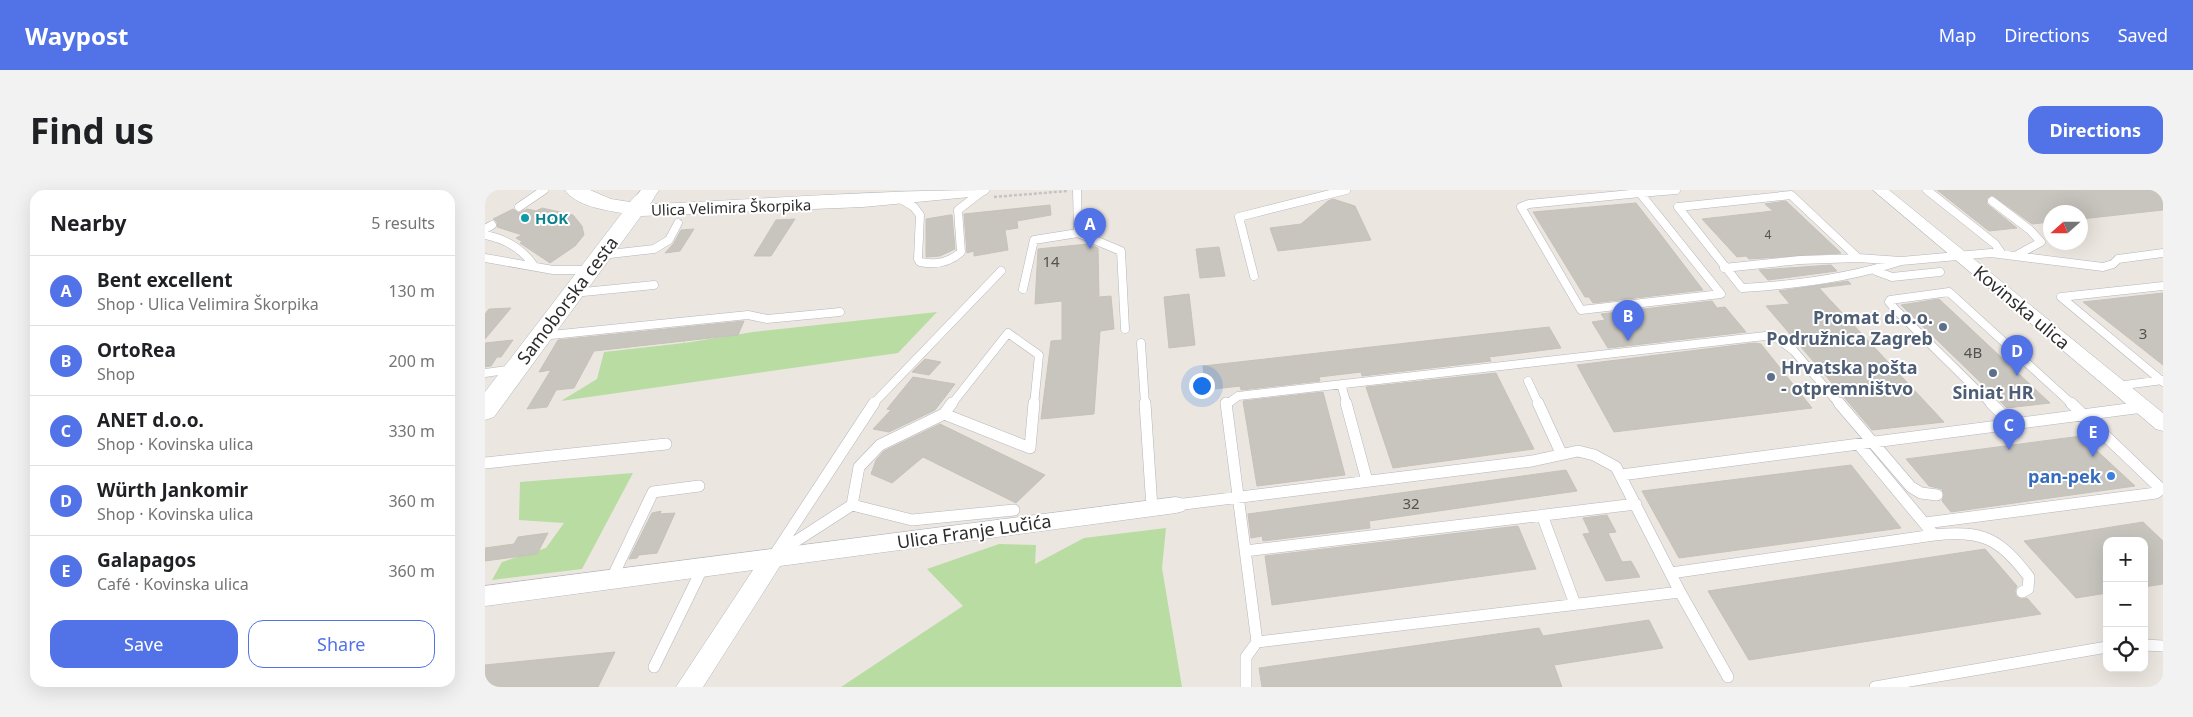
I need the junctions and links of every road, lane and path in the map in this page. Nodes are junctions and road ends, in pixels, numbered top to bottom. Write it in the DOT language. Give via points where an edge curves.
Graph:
graph roads {
  1 [pos="544,190"];
  2 [pos="575,190"];
  3 [pos="614,190"];
  4 [pos="869,190"];
  5 [pos="980,190"];
  6 [pos="985,190"];
  7 [pos="1077,190"];
  8 [pos="1346,190"];
  9 [pos="1676,190"];
  10 [pos="1880,190"];
  11 [pos="1927,190"];
  12 [pos="1640,193"];
  13 [pos="899,198"];
  14 [pos="643,199"];
  15 [pos="1992,201"];
  16 [pos="519,207"];
  17 [pos="683,216"];
  18 [pos="1078,233"];
  19 [pos="485,235"];
  20 [pos="2163,253"];
  21 [pos="2002,254"];
  22 [pos="1960,255"];
  23 [pos="2016,255"];
  24 [pos="485,258"];
  25 [pos="1859,258"];
  26 [pos="1901,261"];
  27 [pos="595,263"];
  28 [pos="534,266"];
  29 [pos="1724,268"];
  30 [pos="1001,271"];
  31 [pos="1876,271"];
  32 [pos="1941,272"];
  33 [pos="1254,276"];
  34 [pos="654,285"];
  35 [pos="2163,286"];
  36 [pos="1023,289"];
  37 [pos="572,293"];
  38 [pos="840,312"];
  39 [pos="1125,329"];
  40 [pos="540,336"];
  41 [pos="1141,344"];
  42 [pos="516,369"];
  43 [pos="485,373"];
  44 [pos="1528,381"];
  45 [pos="2162,381"];
  46 [pos="1341,384"];
  47 [pos="2117,386"];
  48 [pos="2143,408"];
  49 [pos="485,411"];
  50 [pos="944,414"];
  51 [pos="2083,414"];
  52 [pos="2163,424"];
  53 [pos="2013,425"];
  54 [pos="666,444"];
  55 [pos="1874,444"];
  56 [pos="1860,446"];
  57 [pos="1561,453"];
  58 [pos="485,463"];
  59 [pos="1621,475"];
  60 [pos="1367,481"];
  61 [pos="699,486"];
  62 [pos="1937,495"];
  63 [pos="1237,497"];
  64 [pos="1636,504"];
  65 [pos="851,505"];
  66 [pos="1176,505"];
  67 [pos="1152,508"];
  68 [pos="1014,510"];
  69 [pos="1542,515"];
  70 [pos="1925,523"];
  71 [pos="910,530"];
  72 [pos="1934,535"];
  73 [pos="1245,551"];
  74 [pos="774,556"];
  75 [pos="703,567"];
  76 [pos="1671,573"];
  77 [pos="612,578"];
  78 [pos="1680,592"];
  79 [pos="2022,592"];
  80 [pos="485,596"];
  81 [pos="1575,604"];
  82 [pos="1257,642"];
  83 [pos="2148,644"];
  84 [pos="2163,646"];
  85 [pos="2103,648"];
  86 [pos="654,667"];
  87 [pos="1728,676"];
  88 [pos="689,687"];
  89 [pos="1246,687"];
  90 [pos="1875,687"];
  1 -- 16 [label="lane"];
  2 -- 14 [label="main road, Ulica Velimira Škorpika" via="606,203"];
  3 -- 14 [label="main road, Ulica Velimira Škorpika"];
  4 -- 14 [label="main road, Ulica Velimira Škorpika"];
  5 -- 13 [label="main road, Ulica Velimira Škorpika"];
  6 -- 13 [label="lane" via="958,210 961,252 951,260 935,263 918,259 920,215"];
  7 -- 18 [label="lane"];
  8 -- 33 [label="lane" via="1239,217"];
  9 -- 12 [label="lane"];
  10 -- 22 [label="street, Kovinska ulica"];
  11 -- 21 [label="lane" via="1995,244"];
  12 -- 12 [label="lane" via="1521,207 1581,310 1721,294"];
  13 -- 17 [label="main road, Ulica Velimira Škorpika"];
  14 -- 17 [label="main road, Ulica Velimira Škorpika"];
  14 -- 27 [label="main road, Samoborska cesta"];
  15 -- 23 [label="lane" via="2041,242"];
  17 -- 27 [label="main road" via="663,216 639,226"];
  18 -- 36 [label="lane" via="1034,240"];
  18 -- 39 [label="lane" via="1121,251"];
  19 -- 28 [label="lane" via="498,237 527,253"];
  20 -- 23 [label="lane" via="2118,259 2103,267"];
  21 -- 22 [label="lane"];
  21 -- 23 [label="lane"];
  22 -- 26 [label="lane"];
  22 -- 47 [label="street, Kovinska ulica"];
  24 -- 28 [label="lane"];
  25 -- 26 [label="lane"];
  25 -- 29 [label="lane"];
  25 -- 29 [label="lane" via="1791,195 1680,205 1677,210"];
  26 -- 31 [label="lane"];
  27 -- 28 [label="lane" via="553,270"];
  27 -- 37 [label="main road, Samoborska cesta"];
  29 -- 31 [label="lane" via="1742,288 1748,289"];
  30 -- 74 [label="lane" via="871,406"];
  31 -- 32 [label="lane" via="1892,277"];
  34 -- 37 [label="lane"];
  35 -- 45 [label="lane" via="2061,297"];
  37 -- 40 [label="main road, Samoborska cesta"];
  38 -- 40 [label="lane" via="767,319 748,315"];
  40 -- 42 [label="main road, Samoborska cesta"];
  41 -- 67 [label="lane"];
  42 -- 43 [label="lane"];
  42 -- 49 [label="main road, Samoborska cesta"];
  44 -- 57 [label="lane"];
  45 -- 47 [label="lane"];
  46 -- 55 [label="lane" via="1765,336 1777,338 1793,350"];
  46 -- 60 [label="lane"];
  46 -- 63 [label="lane" via="1239,396 1226,403"];
  47 -- 48 [label="street, Kovinska ulica"];
  48 -- 51 [label="lane"];
  48 -- 52 [label="street, Kovinska ulica"];
  50 -- 50 [label="lane" via="1008,332 1039,355 1030,448"];
  50 -- 65 [label="lane" via="880,445 859,467"];
  51 -- 53 [label="lane"];
  51 -- 53 [label="lane" via="1949,292 1890,300"];
  51 -- 70 [label="lane" via="2161,490"];
  53 -- 55 [label="lane"];
  54 -- 58 [label="lane"];
  55 -- 56 [label="lane"];
  55 -- 62 [label="lane" via="1911,486 1921,493"];
  56 -- 59 [label="lane"];
  56 -- 70 [label="lane"];
  57 -- 59 [label="lane" via="1578,451 1594,455 1616,467"];
  57 -- 60 [label="lane" via="1532,460"];
  59 -- 64 [label="lane"];
  60 -- 63 [label="lane"];
  61 -- 77 [label="lane" via="653,492"];
  63 -- 66 [label="lane"];
  63 -- 73 [label="lane"];
  64 -- 69 [label="lane"];
  64 -- 76 [label="lane"];
  65 -- 71 [label="lane"];
  65 -- 74 [label="lane"];
  66 -- 67 [label="street, Ulica Franje Lučića"];
  67 -- 71 [label="street, Ulica Franje Lučića"];
  68 -- 71 [label="lane"];
  69 -- 73 [label="lane"];
  69 -- 81 [label="lane"];
  70 -- 72 [label="lane"];
  71 -- 74 [label="street, Ulica Franje Lučića"];
  72 -- 76 [label="lane"];
  72 -- 79 [label="lane" via="1971,531 1986,535 1999,544 2029,577 2029,589"];
  73 -- 82 [label="lane"];
  74 -- 75 [label="street, Ulica Franje Lučića"];
  74 -- 88 [label="street"];
  75 -- 77 [label="street, Ulica Franje Lučića"];
  75 -- 86 [label="lane"];
  76 -- 78 [label="lane"];
  77 -- 80 [label="street, Ulica Franje Lučića"];
  78 -- 81 [label="lane"];
  78 -- 87 [label="lane"];
  81 -- 82 [label="lane"];
  82 -- 89 [label="lane" via="1246,651 1244,658"];
  83 -- 84 [label="lane"];
  85 -- 90 [label="lane"];
}
